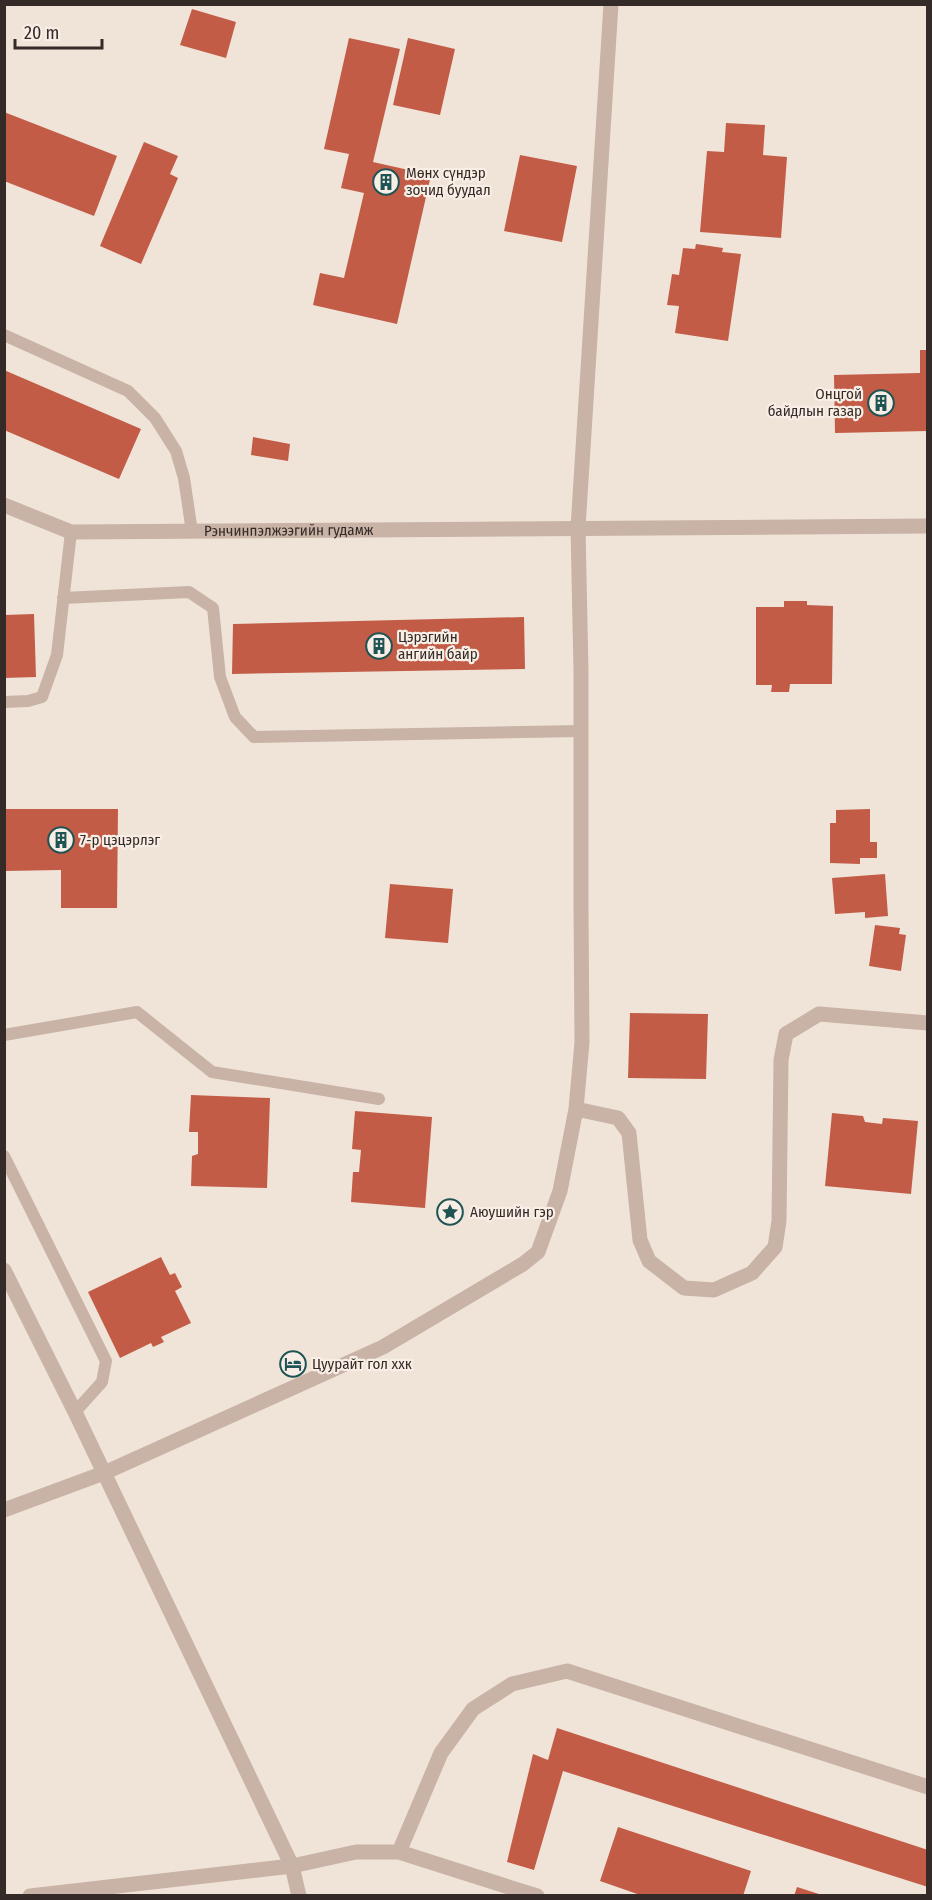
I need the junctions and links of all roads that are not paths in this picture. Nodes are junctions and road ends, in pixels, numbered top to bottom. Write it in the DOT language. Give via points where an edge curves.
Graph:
graph roads {
  1 [pos="611,4"];
  2 [pos="4,335"];
  3 [pos="4,505"];
  4 [pos="927,526"];
  5 [pos="579,528"];
  6 [pos="71,532"];
  7 [pos="192,532"];
  8 [pos="63,598"];
  9 [pos="4,702"];
  10 [pos="581,731"];
  11 [pos="927,1023"];
  12 [pos="4,1035"];
  13 [pos="379,1099"];
  14 [pos="576,1109"];
  15 [pos="4,1156"];
  16 [pos="4,1270"];
  17 [pos="75,1412"];
  18 [pos="104,1473"];
  19 [pos="4,1510"];
  20 [pos="927,1787"];
  21 [pos="399,1852"];
  22 [pos="292,1866"];
  23 [pos="121,1890"];
  24 [pos="30,1896"];
  25 [pos="299,1896"];
  26 [pos="537,1896"];
  1 -- 5 [label="street"];
  2 -- 7 [label="lane" via="128,391 156,418 176,451"];
  3 -- 6 [label="street, Рэнчинпэлжээгийн гудамж"];
  4 -- 5 [label="street, Рэнчинпэлжээгийн гудамж"];
  5 -- 7 [label="street, Рэнчинпэлжээгийн гудамж"];
  5 -- 10 [label="street"];
  6 -- 7 [label="street, Рэнчинпэлжээгийн гудамж"];
  6 -- 8 [label="lane"];
  8 -- 9 [label="lane" via="57,655 42,697"];
  8 -- 10 [label="lane" via="189,592 213,608 220,677 235,717 254,737"];
  10 -- 14 [label="street" via="582,1042"];
  11 -- 14 [label="street" via="819,1014 786,1034 781,1060 776,1247 752,1273 714,1290 684,1288 650,1261 640,1240 628,1133 618,1118"];
  12 -- 13 [label="lane" via="137,1012 212,1072"];
  14 -- 18 [label="street" via="560,1191 538,1252 523,1264 383,1347"];
  15 -- 17 [label="lane" via="106,1361 102,1382"];
  16 -- 17 [label="street"];
  17 -- 18 [label="street"];
  18 -- 19 [label="street"];
  18 -- 22 [label="street"];
  20 -- 21 [label="street" via="567,1671 512,1684 473,1709 441,1753"];
  21 -- 22 [label="street" via="356,1851"];
  21 -- 26 [label="street"];
  22 -- 23 [label="street"];
  22 -- 25 [label="street"];
  23 -- 24 [label="street"];
}
